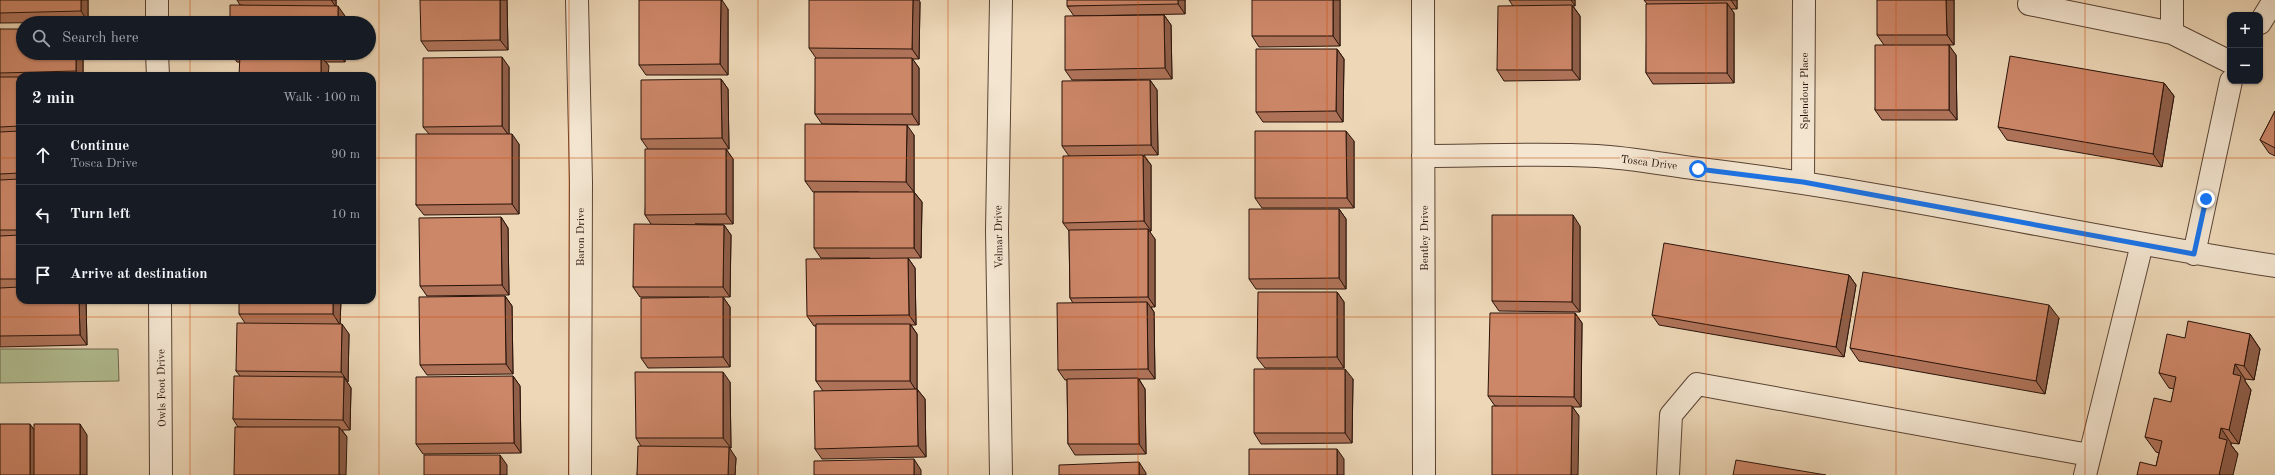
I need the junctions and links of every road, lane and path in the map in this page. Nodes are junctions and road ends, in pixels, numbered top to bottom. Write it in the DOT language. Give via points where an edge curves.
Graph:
graph roads {
  1 [pos="157,0"];
  2 [pos="577,0"];
  3 [pos="1001,0"];
  4 [pos="1423,0"];
  5 [pos="1804,0"];
  6 [pos="2172,0"];
  7 [pos="2274,0"];
  8 [pos="2029,4"];
  9 [pos="157,16"];
  10 [pos="2263,18"];
  11 [pos="2172,33"];
  12 [pos="158,60"];
  13 [pos="2227,60"];
  14 [pos="158,72"];
  15 [pos="2230,84"];
  16 [pos="1424,156"];
  17 [pos="1803,182"];
  18 [pos="2142,244"];
  19 [pos="2194,254"];
  20 [pos="2275,266"];
  21 [pos="160,304"];
  22 [pos="2087,465"];
  23 [pos="161,475"];
  24 [pos="580,475"];
  25 [pos="1002,475"];
  26 [pos="1424,475"];
  27 [pos="1668,475"];
  1 -- 9 [label="street"];
  2 -- 24 [label="street, Baron Drive" via="581,182"];
  3 -- 25 [label="street, Velmar Drive" via="997,231"];
  4 -- 16 [label="street, Bentley Drive"];
  5 -- 17 [label="street, Splendour Place"];
  6 -- 11 [label="street"];
  7 -- 10 [label="street"];
  8 -- 11 [label="street"];
  11 -- 13 [label="street"];
  12 -- 14 [label="street"];
  15 -- 19 [label="street"];
  16 -- 17 [label="street, Tosca Drive" via="1597,156"];
  16 -- 26 [label="street, Bentley Drive"];
  17 -- 18 [label="street, Tosca Drive"];
  18 -- 19 [label="street, Tosca Drive"];
  18 -- 22 [label="street"];
  19 -- 20 [label="street, Tosca Drive"];
  21 -- 23 [label="street, Owls Foot Drive"];
  22 -- 27 [label="street" via="1697,384 1671,415"];
}
